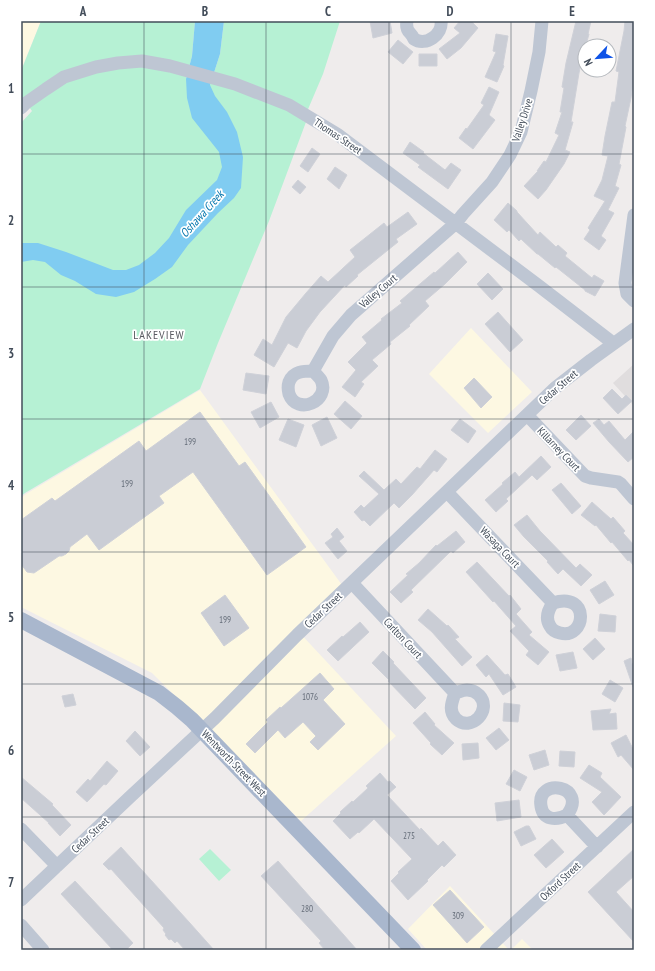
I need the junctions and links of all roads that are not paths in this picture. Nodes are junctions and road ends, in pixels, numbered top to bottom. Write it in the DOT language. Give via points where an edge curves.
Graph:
graph roads {
  1 [pos="408,21"];
  2 [pos="441,21"];
  3 [pos="542,21"];
  4 [pos="21,108"];
  5 [pos="634,215"];
  6 [pos="456,223"];
  7 [pos="634,301"];
  8 [pos="634,329"];
  9 [pos="613,343"];
  10 [pos="313,370"];
  11 [pos="527,415"];
  12 [pos="447,492"];
  13 [pos="634,499"];
  14 [pos="352,583"];
  15 [pos="552,603"];
  16 [pos="21,620"];
  17 [pos="455,693"];
  18 [pos="202,730"];
  19 [pos="634,812"];
  20 [pos="567,815"];
  21 [pos="21,829"];
  22 [pos="597,847"];
  23 [pos="57,866"];
  24 [pos="21,900"];
  25 [pos="21,925"];
  26 [pos="43,950"];
  27 [pos="413,950"];
  28 [pos="486,950"];
  1 -- 2 [label="street" via="408,31 414,39 423,42 432,40 438,33"];
  3 -- 6 [label="street, Valley Drive" via="539,52 521,132 510,155 492,182"];
  4 -- 6 [label="street, Thomas Street" via="64,78 96,67 142,61 170,66 235,84 289,105 337,134"];
  5 -- 7 [label="street" via="625,282 627,294"];
  6 -- 9 [label="street, Thomas Street"];
  6 -- 10 [label="street, Valley Court" via="351,315 334,336"];
  8 -- 9 [label="street, Cedar Street"];
  9 -- 11 [label="street, Cedar Street" via="555,388"];
  11 -- 12 [label="street, Cedar Street"];
  11 -- 13 [label="street, Killarney Court" via="585,476 618,482"];
  12 -- 14 [label="street, Cedar Street"];
  12 -- 15 [label="street, Wasaga Court"];
  14 -- 17 [label="street, Carlton Court"];
  14 -- 18 [label="street, Cedar Street"];
  16 -- 18 [label="main road, Wentworth Street West" via="159,693"];
  18 -- 23 [label="street, Cedar Street"];
  18 -- 27 [label="main road, Wentworth Street West"];
  19 -- 22 [label="street, Oxford Street"];
  20 -- 22 [label="street"];
  21 -- 23 [label="street"];
  22 -- 28 [label="street, Oxford Street"];
  23 -- 24 [label="street, Cedar Street"];
  25 -- 26 [label="street"];
}
